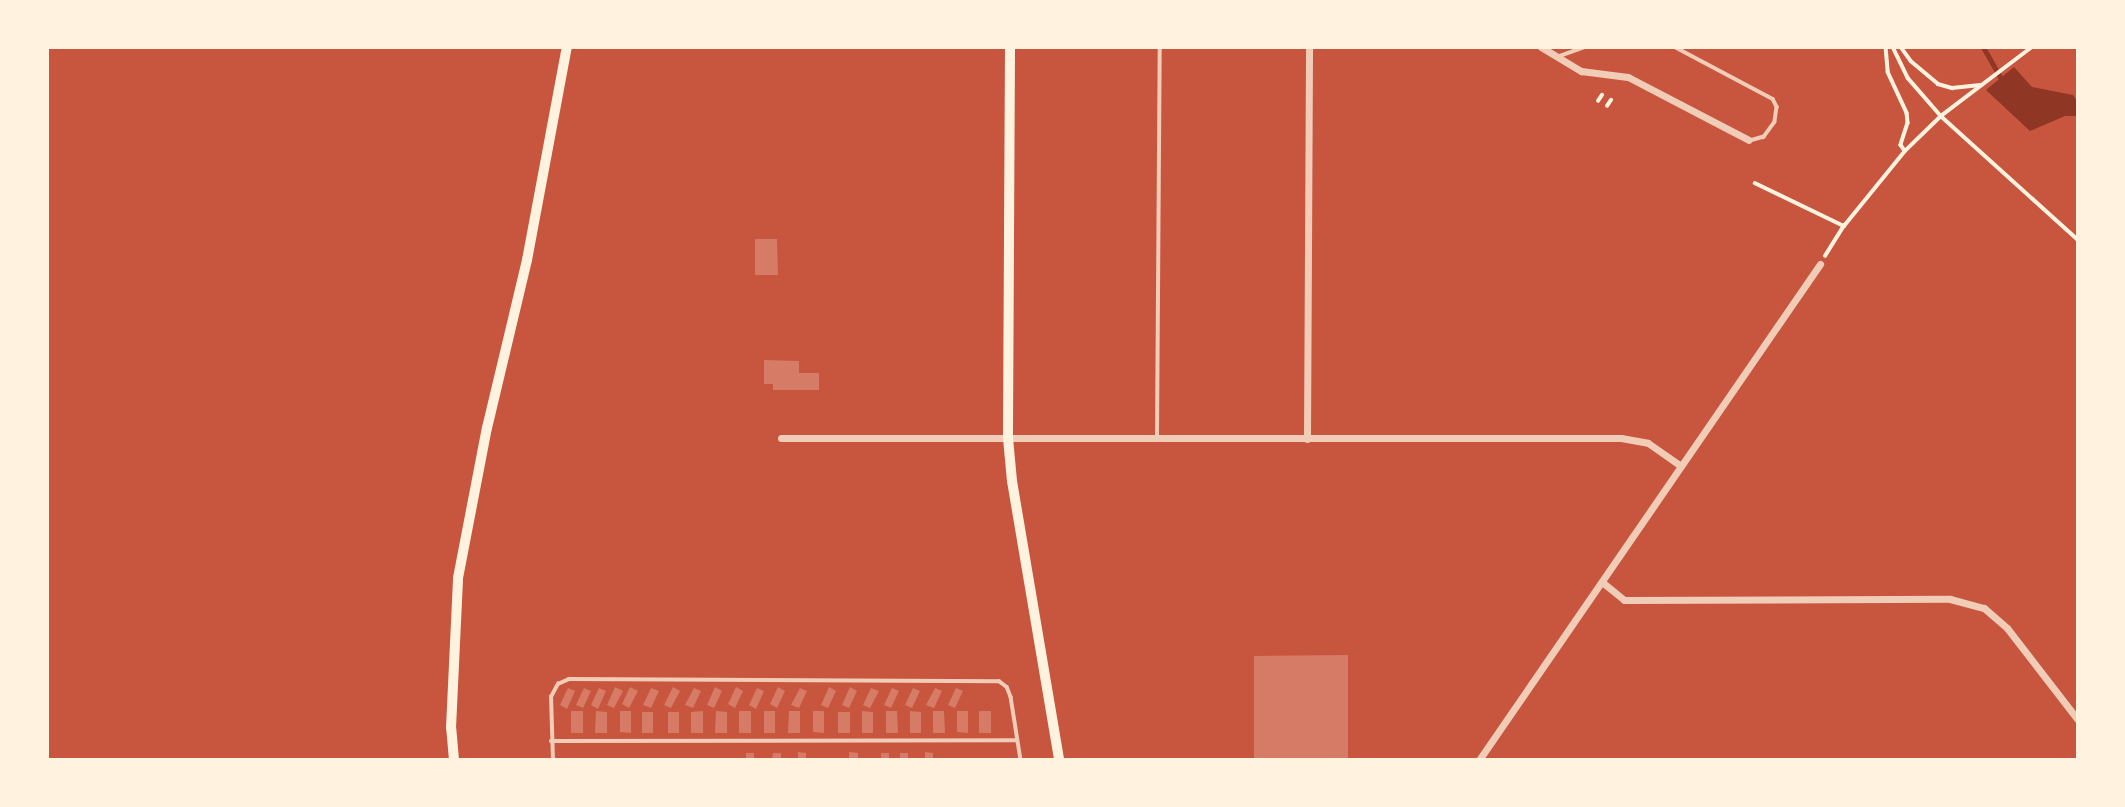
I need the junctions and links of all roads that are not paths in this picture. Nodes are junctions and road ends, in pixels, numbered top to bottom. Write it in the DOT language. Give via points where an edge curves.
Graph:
graph roads {
  1 [pos="566,47"];
  2 [pos="1010,47"];
  3 [pos="1160,47"];
  4 [pos="1309,47"];
  5 [pos="1541,47"];
  6 [pos="1585,47"];
  7 [pos="1675,47"];
  8 [pos="1558,57"];
  9 [pos="1749,141"];
  10 [pos="1820,264"];
  11 [pos="781,438"];
  12 [pos="1008,438"];
  13 [pos="1157,438"];
  14 [pos="1307,439"];
  15 [pos="1681,466"];
  16 [pos="1602,582"];
  17 [pos="2078,720"];
  18 [pos="1017,740"];
  19 [pos="551,741"];
  20 [pos="454,760"];
  21 [pos="553,760"];
  22 [pos="1021,760"];
  23 [pos="1059,760"];
  24 [pos="1479,760"];
  1 -- 20 [label="main road" via="458,578 451,728"];
  2 -- 12 [label="main road"];
  3 -- 13 [label="lane"];
  4 -- 14 [label="street"];
  5 -- 8 [label="street"];
  6 -- 8 [label="lane"];
  7 -- 9 [label="lane" via="1773,99 1777,107 1774,122 1764,137"];
  8 -- 9 [label="street" via="1589,74 1628,77"];
  10 -- 15 [label="street"];
  11 -- 12 [label="street"];
  12 -- 13 [label="street"];
  12 -- 23 [label="main road"];
  13 -- 14 [label="street"];
  14 -- 15 [label="street" via="1621,438 1648,443"];
  15 -- 16 [label="street"];
  16 -- 17 [label="street" via="1624,600 1950,599 1984,608 2007,628"];
  16 -- 24 [label="street"];
  18 -- 19 [label="lane"];
  18 -- 19 [label="lane" via="1011,698 999,681 569,679 558,684 551,697"];
  18 -- 22 [label="lane"];
  19 -- 21 [label="lane"];
}
